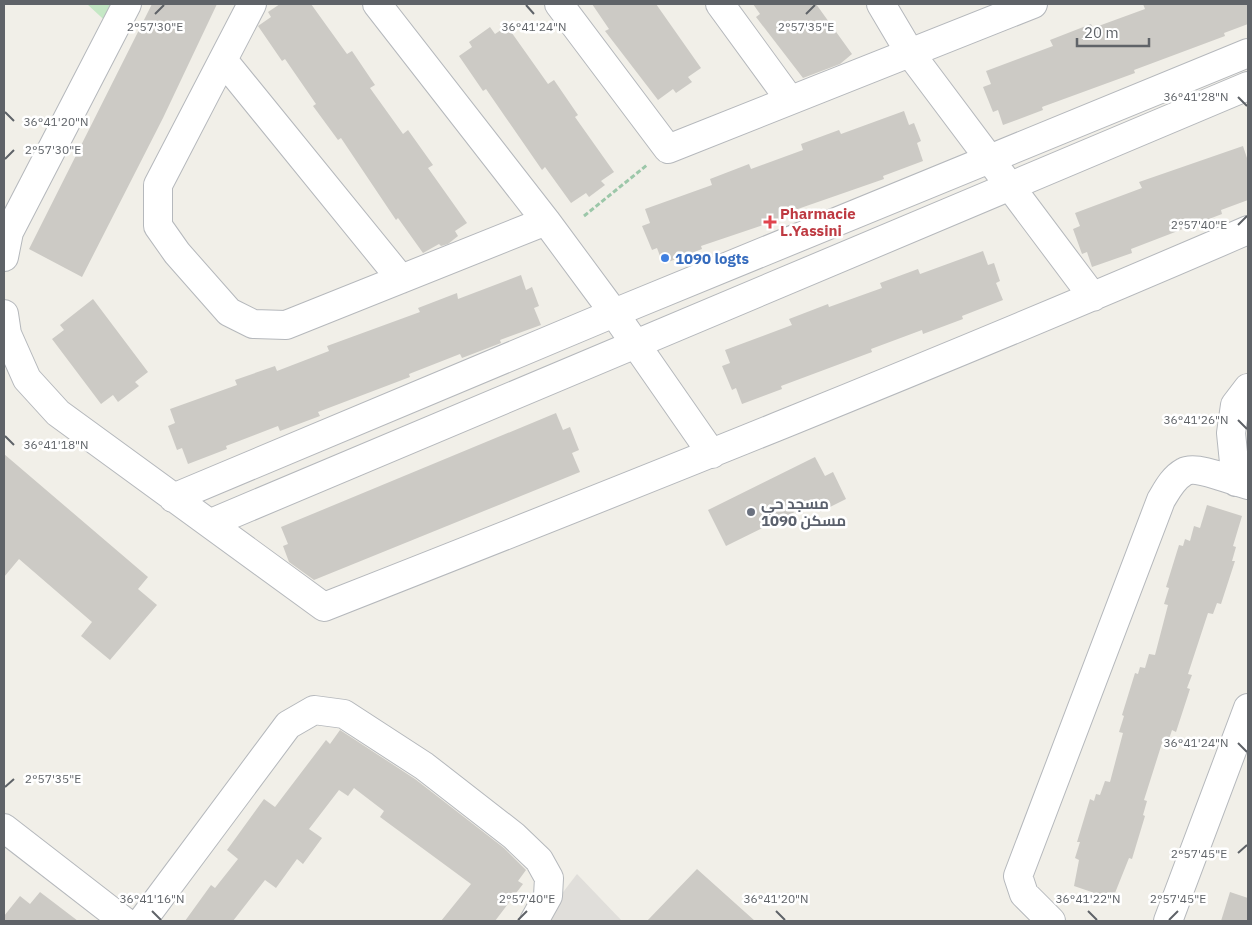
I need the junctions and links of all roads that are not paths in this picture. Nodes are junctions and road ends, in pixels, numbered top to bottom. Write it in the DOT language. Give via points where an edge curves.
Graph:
graph roads {
  1 [pos="127,4"];
  2 [pos="252,4"];
  3 [pos="377,4"];
  4 [pos="559,4"];
  5 [pos="720,4"];
  6 [pos="881,4"];
  7 [pos="1033,4"];
  8 [pos="910,53"];
  9 [pos="1248,53"];
  10 [pos="223,60"];
  11 [pos="1248,86"];
  12 [pos="790,100"];
  13 [pos="991,160"];
  14 [pos="1012,188"];
  15 [pos="546,221"];
  16 [pos="1248,230"];
  17 [pos="4,257"];
  18 [pos="401,279"];
  19 [pos="1094,297"];
  20 [pos="614,313"];
  21 [pos="4,314"];
  22 [pos="635,343"];
  23 [pos="1248,388"];
  24 [pos="712,454"];
  25 [pos="1242,484"];
  26 [pos="173,498"];
  27 [pos="211,523"];
  28 [pos="1248,708"];
  29 [pos="4,828"];
  30 [pos="124,921"];
  31 [pos="142,921"];
  32 [pos="534,921"];
  33 [pos="1051,921"];
  34 [pos="1168,921"];
  1 -- 17 [label="street" via="8,232"];
  2 -- 10 [label="street"];
  3 -- 15 [label="street"];
  4 -- 12 [label="street" via="668,149"];
  5 -- 12 [label="street"];
  6 -- 8 [label="street"];
  7 -- 8 [label="street"];
  8 -- 12 [label="street"];
  8 -- 13 [label="street"];
  9 -- 13 [label="street"];
  10 -- 18 [label="street"];
  10 -- 18 [label="street" via="158,185 158,226 177,253 230,312 253,324 286,324"];
  11 -- 14 [label="street"];
  13 -- 14 [label="street"];
  13 -- 20 [label="street"];
  14 -- 19 [label="street"];
  14 -- 22 [label="street"];
  15 -- 18 [label="street"];
  15 -- 20 [label="street"];
  16 -- 19 [label="street"];
  19 -- 24 [label="street"];
  20 -- 22 [label="street"];
  20 -- 26 [label="street"];
  21 -- 26 [label="street" via="8,334 27,379 58,413"];
  22 -- 24 [label="street"];
  22 -- 27 [label="street"];
  23 -- 25 [label="street" via="1235,405 1231,433"];
  24 -- 27 [label="street" via="324,607"];
  25 -- 33 [label="street" via="1192,469 1174,480 1161,500 1018,876 1024,894"];
  26 -- 27 [label="street"];
  28 -- 34 [label="street"];
  29 -- 30 [label="street"];
  31 -- 32 [label="street" via="288,726 314,710 344,714 386,740 514,836 540,860 549,878 548,896"];
}
